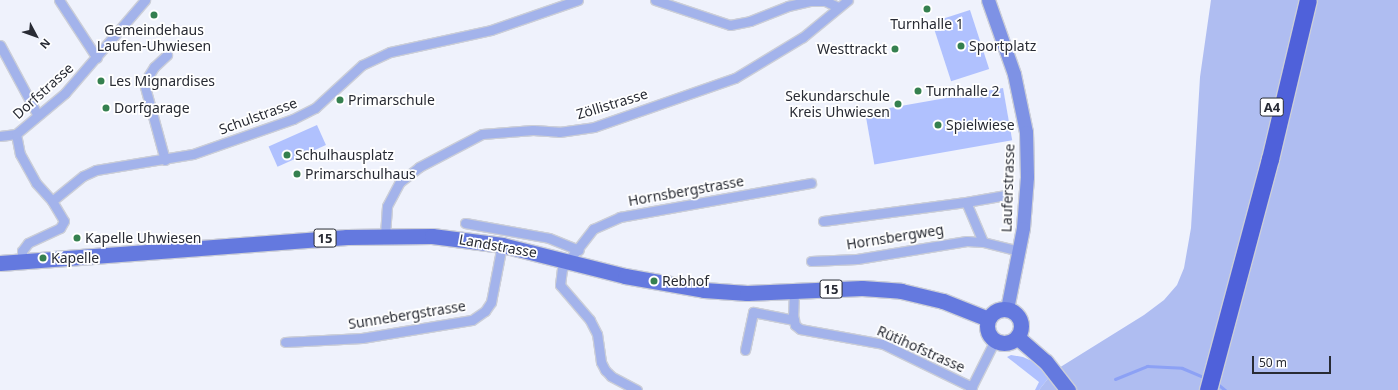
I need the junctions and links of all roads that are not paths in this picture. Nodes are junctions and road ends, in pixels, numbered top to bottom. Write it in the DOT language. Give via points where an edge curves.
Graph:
graph roads {
  1 [pos="59,0"];
  2 [pos="578,0"];
  3 [pos="655,0"];
  4 [pos="848,0"];
  5 [pos="988,0"];
  6 [pos="1296,0"];
  7 [pos="1308,0"];
  8 [pos="139,2"];
  9 [pos="838,7"];
  10 [pos="0,45"];
  11 [pos="167,56"];
  12 [pos="97,58"];
  13 [pos="37,114"];
  14 [pos="16,134"];
  15 [pos="0,136"];
  16 [pos="165,160"];
  17 [pos="811,183"];
  18 [pos="1004,195"];
  19 [pos="52,201"];
  20 [pos="966,202"];
  21 [pos="823,221"];
  22 [pos="466,223"];
  23 [pos="385,235"];
  24 [pos="983,242"];
  25 [pos="502,245"];
  26 [pos="1020,251"];
  27 [pos="575,256"];
  28 [pos="22,261"];
  29 [pos="811,262"];
  30 [pos="0,263"];
  31 [pos="794,291"];
  32 [pos="1007,309"];
  33 [pos="988,319"];
  34 [pos="794,320"];
  35 [pos="1017,337"];
  36 [pos="995,340"];
  37 [pos="285,342"];
  38 [pos="1215,343"];
  39 [pos="745,350"];
  40 [pos="971,388"];
  41 [pos="637,390"];
  42 [pos="1068,390"];
  43 [pos="1196,390"];
  44 [pos="1208,390"];
  1 -- 12 [label="street"];
  2 -- 16 [label="street, Schulstrasse" via="491,30 390,52 362,66 315,108 293,119 193,154"];
  3 -- 9 [label="street" via="730,24 750,21 788,6 809,1 825,1"];
  4 -- 9 [label="street, Zöllistrasse"];
  5 -- 26 [label="street, Lauferstrasse" via="1014,74 1025,127 1026,195"];
  6 -- 38 [label="highway, A4"];
  7 -- 38 [label="highway, A4" via="1270,160"];
  8 -- 12 [label="street, Dorfstrasse"];
  9 -- 23 [label="street, Zöllistrasse" via="803,37 735,78 594,127 559,132 533,130 482,134 419,167 400,182 387,206"];
  10 -- 13 [label="street" via="13,74"];
  11 -- 16 [label="street" via="154,67 144,83"];
  12 -- 13 [label="street, Dorfstrasse" via="69,90"];
  13 -- 14 [label="street, Dorfstrasse"];
  14 -- 15 [label="street, Dorfstrasse"];
  14 -- 19 [label="street" via="20,154 36,183"];
  16 -- 19 [label="street, Schulstrasse" via="96,170 83,176"];
  17 -- 27 [label="street, Hornsbergstrasse" via="620,217 594,229"];
  18 -- 20 [label="street, Hornsbergweg"];
  19 -- 28 [label="street" via="64,221 60,228 28,244 22,251"];
  20 -- 21 [label="street, Hornsbergweg"];
  20 -- 24 [label="street"];
  22 -- 27 [label="street" via="541,236"];
  23 -- 25 [label="main road, Landstrasse / 15" via="432,236"];
  23 -- 28 [label="main road, Landstrasse / 15"];
  24 -- 26 [label="street, Hornsbergweg"];
  24 -- 29 [label="street, Hornsbergweg" via="946,243 857,259"];
  25 -- 27 [label="main road, Landstrasse / 15"];
  25 -- 37 [label="street, Sunnebergstrasse" via="491,302 485,311 472,320 362,338"];
  26 -- 32 [label="street, Lauferstrasse"];
  27 -- 31 [label="main road, Landstrasse / 15" via="625,276 704,290 747,293"];
  27 -- 41 [label="street, Hornsbergstrasse" via="562,269 560,285 593,327 605,370"];
  28 -- 30 [label="main road, Landstrasse / 15"];
  31 -- 33 [label="main road, Landstrasse / 15" via="862,288 901,291 943,301"];
  31 -- 34 [label="street"];
  32 -- 33 [label="main road" via="994,312"];
  32 -- 35 [label="main road" via="1020,319 1021,329"];
  33 -- 36 [label="main road" via="987,330"];
  34 -- 39 [label="street, Rütihofstrasse" via="753,312"];
  34 -- 40 [label="street, Rütihofstrasse" via="795,325 807,331 884,344"];
  35 -- 36 [label="main road" via="1005,343"];
  35 -- 42 [label="main road" via="1058,376"];
  36 -- 40 [label="street"];
  38 -- 43 [label="highway, A4"];
  38 -- 44 [label="highway, A4"];
}
